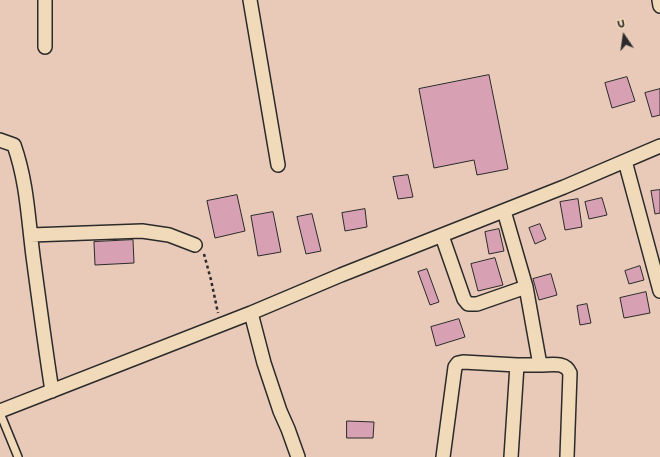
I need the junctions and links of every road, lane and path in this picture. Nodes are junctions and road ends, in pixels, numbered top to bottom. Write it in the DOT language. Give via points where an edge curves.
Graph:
graph roads {
  1 [pos="45,0"];
  2 [pos="250,0"];
  3 [pos="659,0"];
  4 [pos="660,6"];
  5 [pos="45,47"];
  6 [pos="0,140"];
  7 [pos="660,146"];
  8 [pos="625,160"];
  9 [pos="278,164"];
  10 [pos="504,211"];
  11 [pos="31,235"];
  12 [pos="442,236"];
  13 [pos="195,245"];
  14 [pos="526,287"];
  15 [pos="660,291"];
  16 [pos="251,313"];
  17 [pos="221,325"];
  18 [pos="517,365"];
  19 [pos="540,365"];
  20 [pos="52,391"];
  21 [pos="0,412"];
  22 [pos="18,457"];
  23 [pos="298,457"];
  24 [pos="442,457"];
  25 [pos="448,457"];
  26 [pos="511,457"];
  27 [pos="567,457"];
  1 -- 5 [label="street"];
  2 -- 9 [label="street"];
  3 -- 4 [label="street"];
  6 -- 11 [label="street" via="14,145 21,164"];
  7 -- 8 [label="street"];
  8 -- 10 [label="street" via="564,188"];
  8 -- 15 [label="street"];
  10 -- 12 [label="street"];
  10 -- 14 [label="street"];
  11 -- 13 [label="street" via="142,230 169,234"];
  11 -- 20 [label="street"];
  12 -- 14 [label="street" via="468,304 477,304"];
  12 -- 16 [label="street"];
  13 -- 17 [label="path" via="204,254"];
  14 -- 19 [label="street"];
  16 -- 17 [label="street"];
  16 -- 23 [label="street" via="264,364"];
  17 -- 20 [label="street"];
  18 -- 19 [label="street"];
  18 -- 24 [label="street" via="458,362 455,367"];
  18 -- 26 [label="street"];
  19 -- 27 [label="street" via="563,365 568,367 570,373"];
  20 -- 21 [label="street"];
  21 -- 22 [label="lane"];
  24 -- 25 [label="street"];
}
